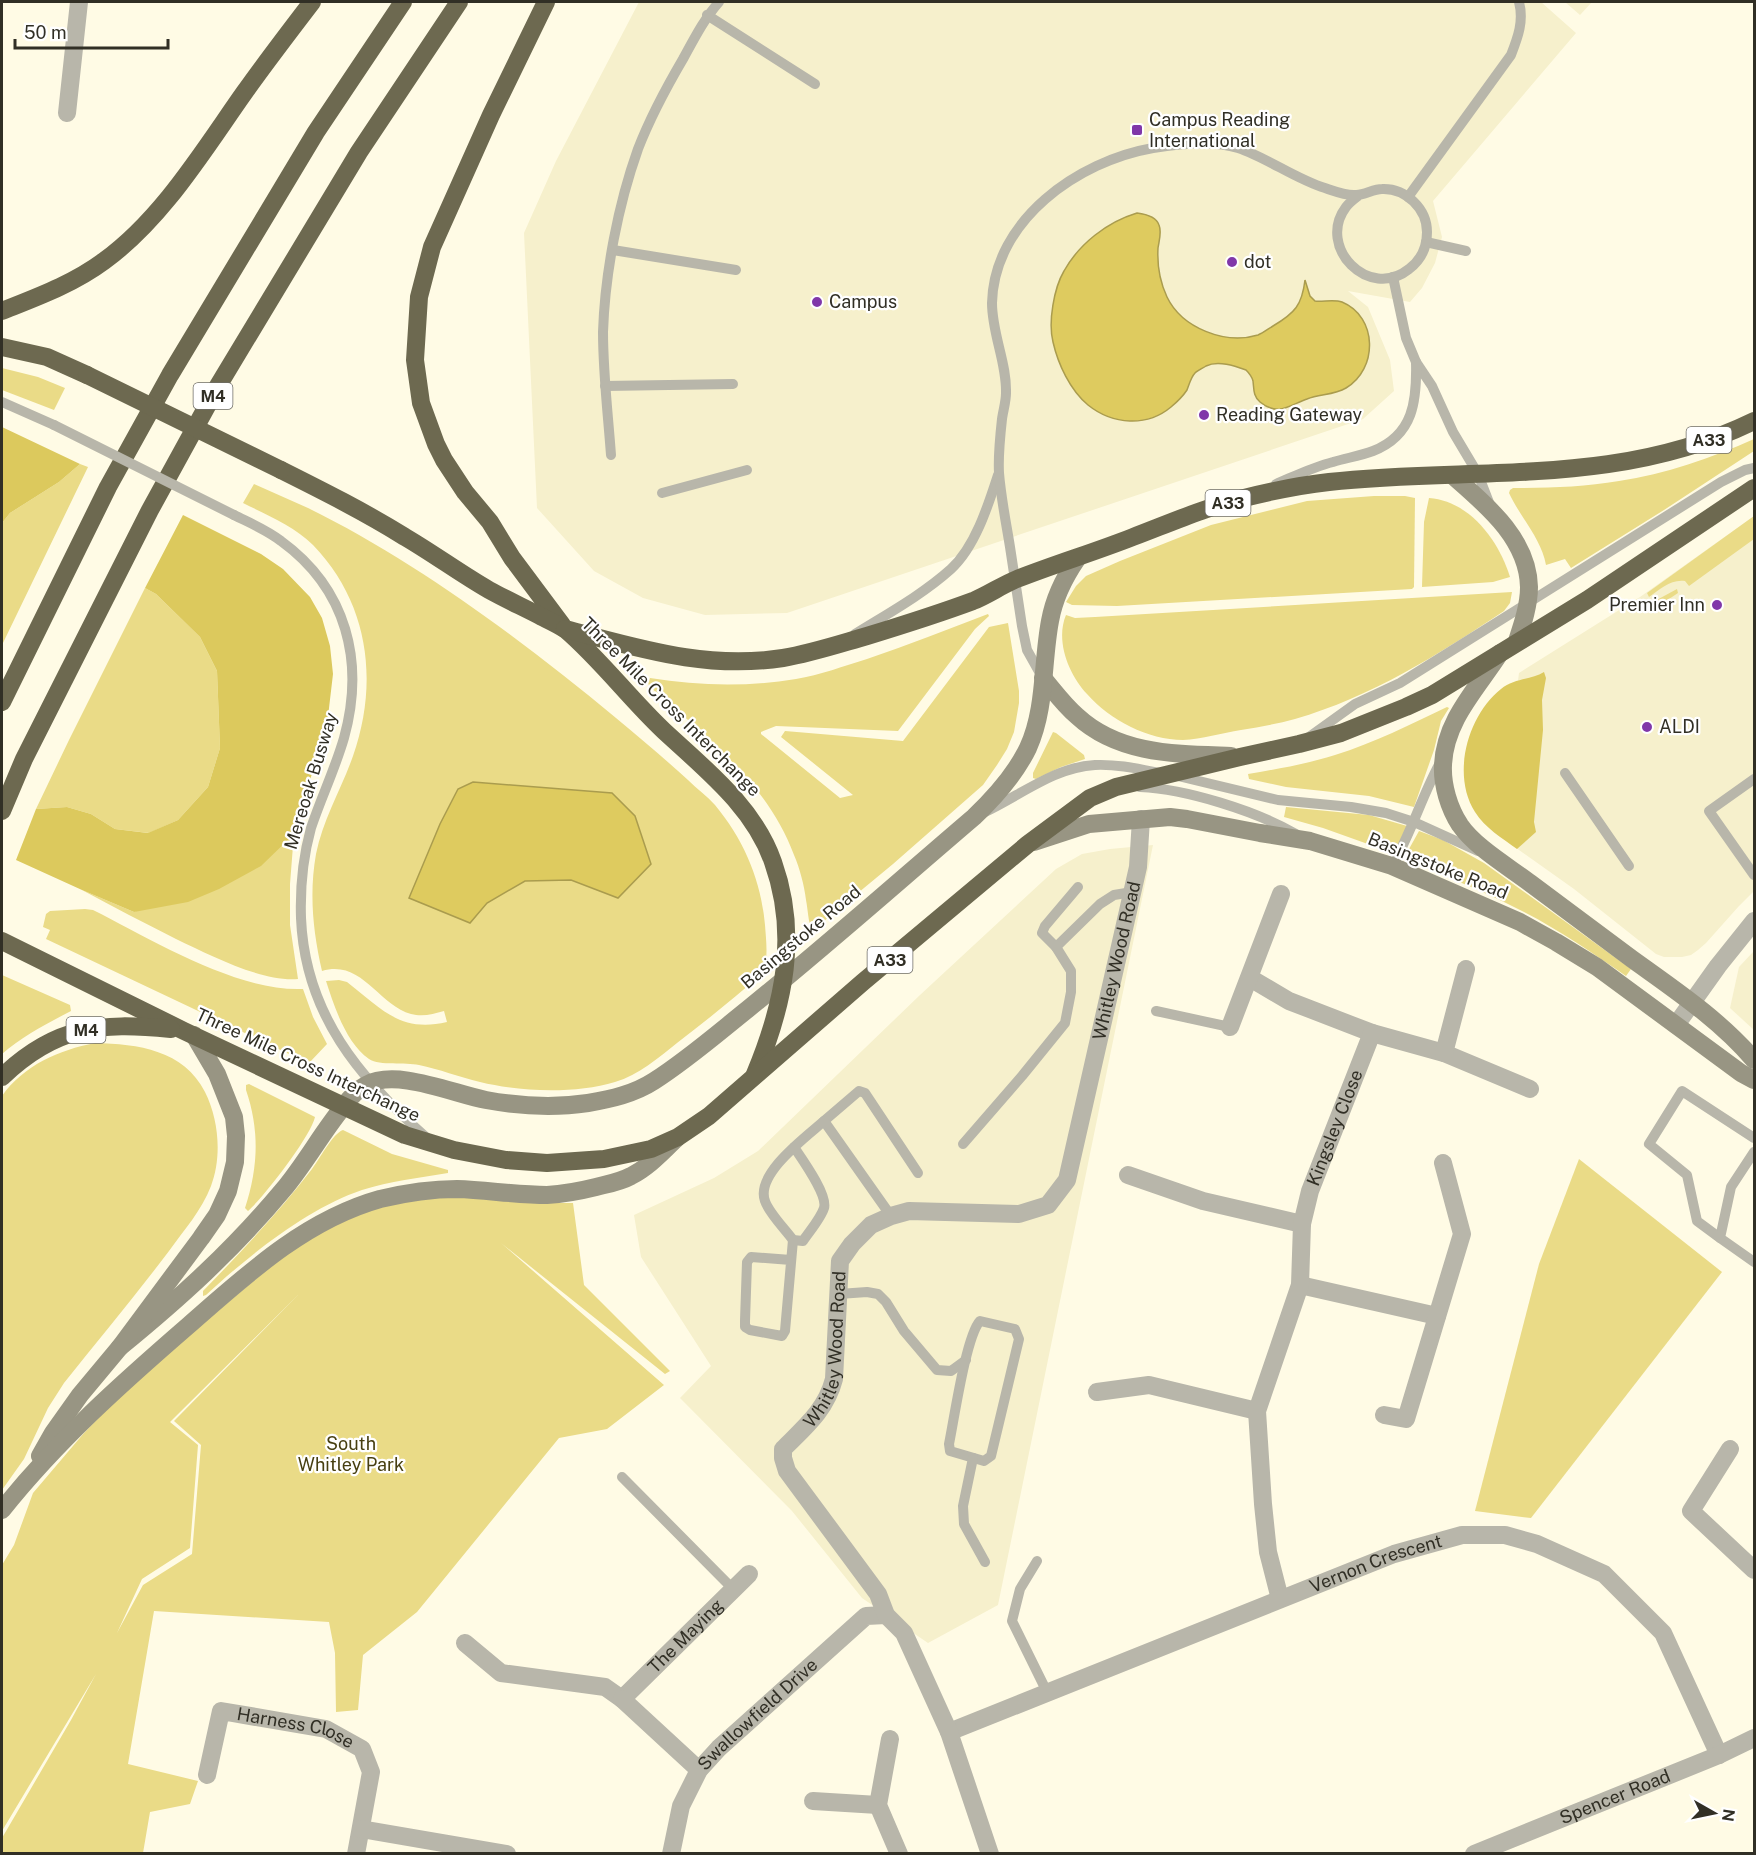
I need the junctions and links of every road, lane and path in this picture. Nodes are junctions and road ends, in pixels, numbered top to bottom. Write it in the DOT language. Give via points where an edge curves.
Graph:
graph roads {
  1 [pos="79,2"];
  2 [pos="312,2"];
  3 [pos="403,2"];
  4 [pos="459,2"];
  5 [pos="546,2"];
  6 [pos="719,2"];
  7 [pos="1519,2"];
  8 [pos="707,15"];
  9 [pos="815,84"];
  10 [pos="67,113"];
  11 [pos="1358,196"];
  12 [pos="1408,197"];
  13 [pos="1426,243"];
  14 [pos="613,250"];
  15 [pos="1466,251"];
  16 [pos="736,270"];
  17 [pos="1393,278"];
  18 [pos="2,311"];
  19 [pos="2,347"];
  20 [pos="1416,362"];
  21 [pos="733,384"];
  22 [pos="605,386"];
  23 [pos="2,402"];
  24 [pos="1755,421"];
  25 [pos="611,455"];
  26 [pos="1755,468"];
  27 [pos="747,470"];
  28 [pos="999,472"];
  29 [pos="1478,474"];
  30 [pos="1452,475"];
  31 [pos="1755,488"];
  32 [pos="662,493"];
  33 [pos="1240,499"];
  34 [pos="1492,510"];
  35 [pos="1077,559"];
  36 [pos="1015,580"];
  37 [pos="1528,602"];
  38 [pos="564,629"];
  39 [pos="1517,641"];
  40 [pos="837,645"];
  41 [pos="1500,653"];
  42 [pos="1043,678"];
  43 [pos="2,702"];
  44 [pos="1299,744"];
  45 [pos="1444,755"];
  46 [pos="1240,757"];
  47 [pos="1565,773"];
  48 [pos="1167,774"];
  49 [pos="1755,779"];
  50 [pos="1116,787"];
  51 [pos="2,811"];
  52 [pos="974,817"];
  53 [pos="1141,819"];
  54 [pos="1414,822"];
  55 [pos="1310,841"];
  56 [pos="1028,844"];
  57 [pos="1499,860"];
  58 [pos="1392,866"];
  59 [pos="1629,866"];
  60 [pos="1755,875"];
  61 [pos="1078,887"];
  62 [pos="1132,892"];
  63 [pos="1281,894"];
  64 [pos="1755,921"];
  65 [pos="2,941"];
  66 [pos="1056,947"];
  67 [pos="1466,969"];
  68 [pos="1250,978"];
  69 [pos="783,981"];
  70 [pos="1692,1002"];
  71 [pos="1156,1011"];
  72 [pos="1676,1025"];
  73 [pos="1230,1028"];
  74 [pos="189,1033"];
  75 [pos="1372,1033"];
  76 [pos="1444,1053"];
  77 [pos="1755,1060"];
  78 [pos="2,1077"];
  79 [pos="753,1078"];
  80 [pos="1755,1080"];
  81 [pos="370,1083"];
  82 [pos="1530,1089"];
  83 [pos="343,1106"];
  84 [pos="824,1121"];
  85 [pos="678,1137"];
  86 [pos="1755,1138"];
  87 [pos="433,1143"];
  88 [pos="963,1144"];
  89 [pos="795,1148"];
  90 [pos="1755,1152"];
  91 [pos="1443,1163"];
  92 [pos="918,1173"];
  93 [pos="1128,1175"];
  94 [pos="891,1216"];
  95 [pos="1302,1224"];
  96 [pos="1720,1238"];
  97 [pos="793,1240"];
  98 [pos="791,1260"];
  99 [pos="1755,1262"];
  100 [pos="1300,1285"];
  101 [pos="839,1294"];
  102 [pos="1437,1316"];
  103 [pos="120,1347"];
  104 [pos="966,1360"];
  105 [pos="1097,1392"];
  106 [pos="1257,1411"];
  107 [pos="1383,1415"];
  108 [pos="1730,1449"];
  109 [pos="973,1458"];
  110 [pos="622,1477"];
  111 [pos="25,1480"];
  112 [pos="2,1510"];
  113 [pos="1037,1561"];
  114 [pos="985,1562"];
  115 [pos="1755,1570"];
  116 [pos="749,1574"];
  117 [pos="733,1589"];
  118 [pos="1280,1599"];
  119 [pos="886,1615"];
  120 [pos="465,1643"];
  121 [pos="1047,1692"];
  122 [pos="622,1699"];
  123 [pos="949,1732"];
  124 [pos="1755,1738"];
  125 [pos="890,1739"];
  126 [pos="1719,1755"];
  127 [pos="699,1770"];
  128 [pos="207,1775"];
  129 [pos="813,1802"];
  130 [pos="878,1805"];
  131 [pos="361,1829"];
  132 [pos="356,1854"];
  133 [pos="507,1854"];
  134 [pos="671,1854"];
  135 [pos="899,1854"];
  136 [pos="990,1854"];
  137 [pos="1474,1854"];
  1 -- 10 [label="street"];
  2 -- 18 [label="highway" via="194,166 145,224 104,261 49,293"];
  3 -- 43 [label="highway, M4" via="316,132 170,375 108,487"];
  4 -- 51 [label="highway, M4" via="359,152 218,386 150,510 24,759"];
  5 -- 38 [label="highway" via="432,247 418,297 415,351 421,403 444,460"];
  6 -- 8 [label="lane"];
  7 -- 12 [label="lane" via="1522,14 1512,55"];
  8 -- 9 [label="lane"];
  8 -- 14 [label="lane" via="639,148 622,202"];
  11 -- 12 [label="lane" via="1383,189"];
  11 -- 17 [label="lane" via="1346,206 1339,220 1341,252 1362,274 1377,279"];
  11 -- 28 [label="lane" via="1322,188 1237,148 1200,144 1141,150 1075,176 1026,218 1007,244 994,283 992,304 1006,394"];
  12 -- 13 [label="lane" via="1424,217"];
  13 -- 15 [label="lane"];
  13 -- 17 [label="lane" via="1415,265"];
  14 -- 16 [label="lane"];
  14 -- 22 [label="lane" via="603,331"];
  17 -- 20 [label="lane" via="1406,338"];
  19 -- 38 [label="highway, Three Mile Cross Interchange, bridge" via="47,357 281,470 373,517 489,590"];
  20 -- 29 [label="lane"];
  20 -- 33 [label="lane" via="1417,390 1412,411 1403,428 1385,445 1320,465"];
  21 -- 22 [label="lane"];
  22 -- 25 [label="lane"];
  23 -- 81 [label="lane, Mereoak Busway, bridge" via="281,540 308,563 334,600 347,631 352,698 343,740 307,846 301,918 307,963 322,1012 345,1052"];
  24 -- 29 [label="highway, A33" via="1725,435 1651,457 1598,467"];
  26 -- 37 [label="lane" via="1721,482"];
  27 -- 32 [label="lane"];
  28 -- 36 [label="lane"];
  28 -- 40 [label="lane" via="978,529 951,568 902,605"];
  29 -- 30 [label="highway, A33"];
  29 -- 34 [label="lane"];
  30 -- 33 [label="highway, A33" via="1327,482"];
  30 -- 34 [label="main road"];
  31 -- 39 [label="highway, A33" via="1587,600"];
  33 -- 35 [label="highway, A33"];
  34 -- 37 [label="main road" via="1525,563"];
  35 -- 36 [label="highway, A33"];
  35 -- 42 [label="main road, Basingstoke Road" via="1059,589 1049,622"];
  36 -- 40 [label="highway, A33" via="974,600"];
  36 -- 42 [label="lane" via="1027,651"];
  37 -- 39 [label="main road"];
  37 -- 44 [label="lane" via="1400,683 1355,704"];
  38 -- 40 [label="highway, A33" via="657,653 709,661 784,658"];
  38 -- 69 [label="highway, Three Mile Cross Interchange" via="729,793 755,825 773,860 785,908 787,955"];
  39 -- 41 [label="highway, Basingstoke Road / A33"];
  41 -- 44 [label="highway, Basingstoke Road / A33" via="1406,707 1341,733"];
  41 -- 45 [label="main road, Basingstoke Road" via="1457,715"];
  42 -- 46 [label="main road" via="1076,716 1125,745 1169,753"];
  42 -- 52 [label="main road, Basingstoke Road" via="1029,747 999,792"];
  44 -- 46 [label="highway, Basingstoke Road / A33"];
  45 -- 54 [label="lane"];
  45 -- 57 [label="main road, Basingstoke Road" via="1443,778 1454,816 1467,834"];
  46 -- 48 [label="highway, Basingstoke Road / A33"];
  47 -- 59 [label="lane"];
  48 -- 50 [label="highway, Basingstoke Road / A33"];
  48 -- 52 [label="lane" via="1110,766 1080,768 1038,783"];
  48 -- 54 [label="lane" via="1278,800 1368,810"];
  49 -- 60 [label="lane" via="1709,811"];
  50 -- 55 [label="lane" via="1151,787 1207,800 1275,822"];
  50 -- 56 [label="highway, Basingstoke Road / A33" via="1090,798"];
  52 -- 69 [label="main road, Basingstoke Road"];
  53 -- 55 [label="main road, Basingstoke Road" via="1187,819"];
  53 -- 56 [label="main road, Basingstoke Road" via="1089,824"];
  53 -- 62 [label="street, Whitley Wood Road"];
  54 -- 57 [label="lane"];
  54 -- 58 [label="lane"];
  55 -- 58 [label="main road, Basingstoke Road"];
  56 -- 79 [label="highway, Basingstoke Road / A33"];
  57 -- 70 [label="main road, Basingstoke Road"];
  58 -- 72 [label="main road, Basingstoke Road" via="1557,942"];
  61 -- 66 [label="lane" via="1042,933"];
  62 -- 66 [label="lane" via="1100,904"];
  62 -- 94 [label="street, Whitley Wood Road" via="1067,1180 1048,1205 1019,1214 909,1211"];
  63 -- 68 [label="street"];
  64 -- 70 [label="street"];
  65 -- 74 [label="highway, Three Mile Cross Interchange"];
  66 -- 88 [label="lane" via="1071,971 1065,1023"];
  67 -- 76 [label="street"];
  68 -- 73 [label="street"];
  68 -- 75 [label="street" via="1289,1001"];
  69 -- 79 [label="highway, Three Mile Cross Interchange" via="773,1024"];
  69 -- 81 [label="main road, Basingstoke Road" via="661,1077 622,1096 584,1103 524,1105 488,1101 411,1081"];
  70 -- 72 [label="street"];
  70 -- 77 [label="main road, Basingstoke Road"];
  71 -- 73 [label="lane"];
  72 -- 80 [label="main road, Basingstoke Road"];
  74 -- 78 [label="highway, M4" via="138,1026 74,1032 36,1048"];
  74 -- 83 [label="highway, Three Mile Cross Interchange"];
  74 -- 103 [label="main road" via="217,1074 234,1117 237,1136 233,1175 217,1215"];
  75 -- 76 [label="street"];
  75 -- 95 [label="street, Kingsley Close" via="1310,1191"];
  76 -- 82 [label="street"];
  79 -- 85 [label="highway, Three Mile Cross Interchange" via="716,1111"];
  81 -- 83 [label="main road"];
  81 -- 87 [label="lane, Mereoak Busway"];
  83 -- 87 [label="highway, Three Mile Cross Interchange" via="405,1135"];
  83 -- 103 [label="main road" via="286,1188 241,1238 177,1300"];
  84 -- 89 [label="lane"];
  84 -- 92 [label="lane" via="859,1091 865,1092"];
  84 -- 94 [label="lane"];
  85 -- 87 [label="highway, Three Mile Cross Interchange" via="620,1156 547,1163 506,1160"];
  85 -- 111 [label="main road" via="648,1166 617,1182 548,1195 455,1189 420,1192 380,1199 326,1221 269,1258 151,1357"];
  86 -- 96 [label="lane" via="1682,1091 1649,1144 1687,1175 1697,1221"];
  89 -- 97 [label="lane" via="766,1181 763,1191 765,1203"];
  89 -- 97 [label="lane" via="821,1192 824,1208 803,1241"];
  90 -- 96 [label="lane" via="1731,1187"];
  91 -- 102 [label="street" via="1462,1234"];
  93 -- 95 [label="street" via="1203,1201"];
  94 -- 101 [label="street, Whitley Wood Road" via="871,1224 840,1261"];
  95 -- 100 [label="street, Kingsley Close"];
  96 -- 99 [label="lane"];
  97 -- 98 [label="lane"];
  98 -- 98 [label="lane" via="785,1331 782,1336 750,1330 745,1321 747,1262 751,1257"];
  100 -- 102 [label="street"];
  100 -- 106 [label="street, Kingsley Close"];
  101 -- 104 [label="lane" via="878,1294 937,1370 951,1371"];
  101 -- 119 [label="street, Whitley Wood Road" via="830,1395 783,1449 783,1458 787,1471 878,1594"];
  102 -- 107 [label="street" via="1406,1419"];
  103 -- 111 [label="main road" via="53,1432"];
  104 -- 109 [label="lane" via="949,1444 950,1451"];
  104 -- 109 [label="lane" via="975,1326 980,1322 1015,1329 1019,1339 991,1456 984,1461"];
  105 -- 106 [label="street" via="1149,1385"];
  106 -- 118 [label="street, Kingsley Close" via="1267,1543"];
  108 -- 115 [label="street" via="1691,1511"];
  109 -- 114 [label="lane" via="963,1506 964,1524"];
  110 -- 117 [label="lane"];
  111 -- 112 [label="main road"];
  113 -- 121 [label="lane" via="1020,1589 1012,1621"];
  116 -- 117 [label="street, The Maying"];
  117 -- 122 [label="street, The Maying"];
  118 -- 121 [label="street, Vernon Crescent"];
  118 -- 126 [label="street, Vernon Crescent" via="1394,1554 1462,1536 1504,1535 1537,1544 1604,1574 1663,1633"];
  119 -- 123 [label="street, Whitley Wood Road" via="904,1633"];
  119 -- 127 [label="street, Swallowfield Drive" via="866,1616"];
  120 -- 122 [label="street" via="501,1673 605,1687"];
  121 -- 123 [label="street, Vernon Crescent"];
  122 -- 127 [label="street"];
  123 -- 136 [label="street, Whitley Wood Road"];
  124 -- 126 [label="street, Spencer Road"];
  125 -- 130 [label="street"];
  126 -- 137 [label="street, Spencer Road"];
  127 -- 134 [label="street, Swallowfield Drive" via="681,1806"];
  128 -- 131 [label="street, Harness Close" via="221,1711 326,1729 362,1749 371,1772"];
  129 -- 130 [label="street"];
  130 -- 135 [label="street"];
  131 -- 132 [label="street, Harness Close"];
  131 -- 133 [label="street"];
}
